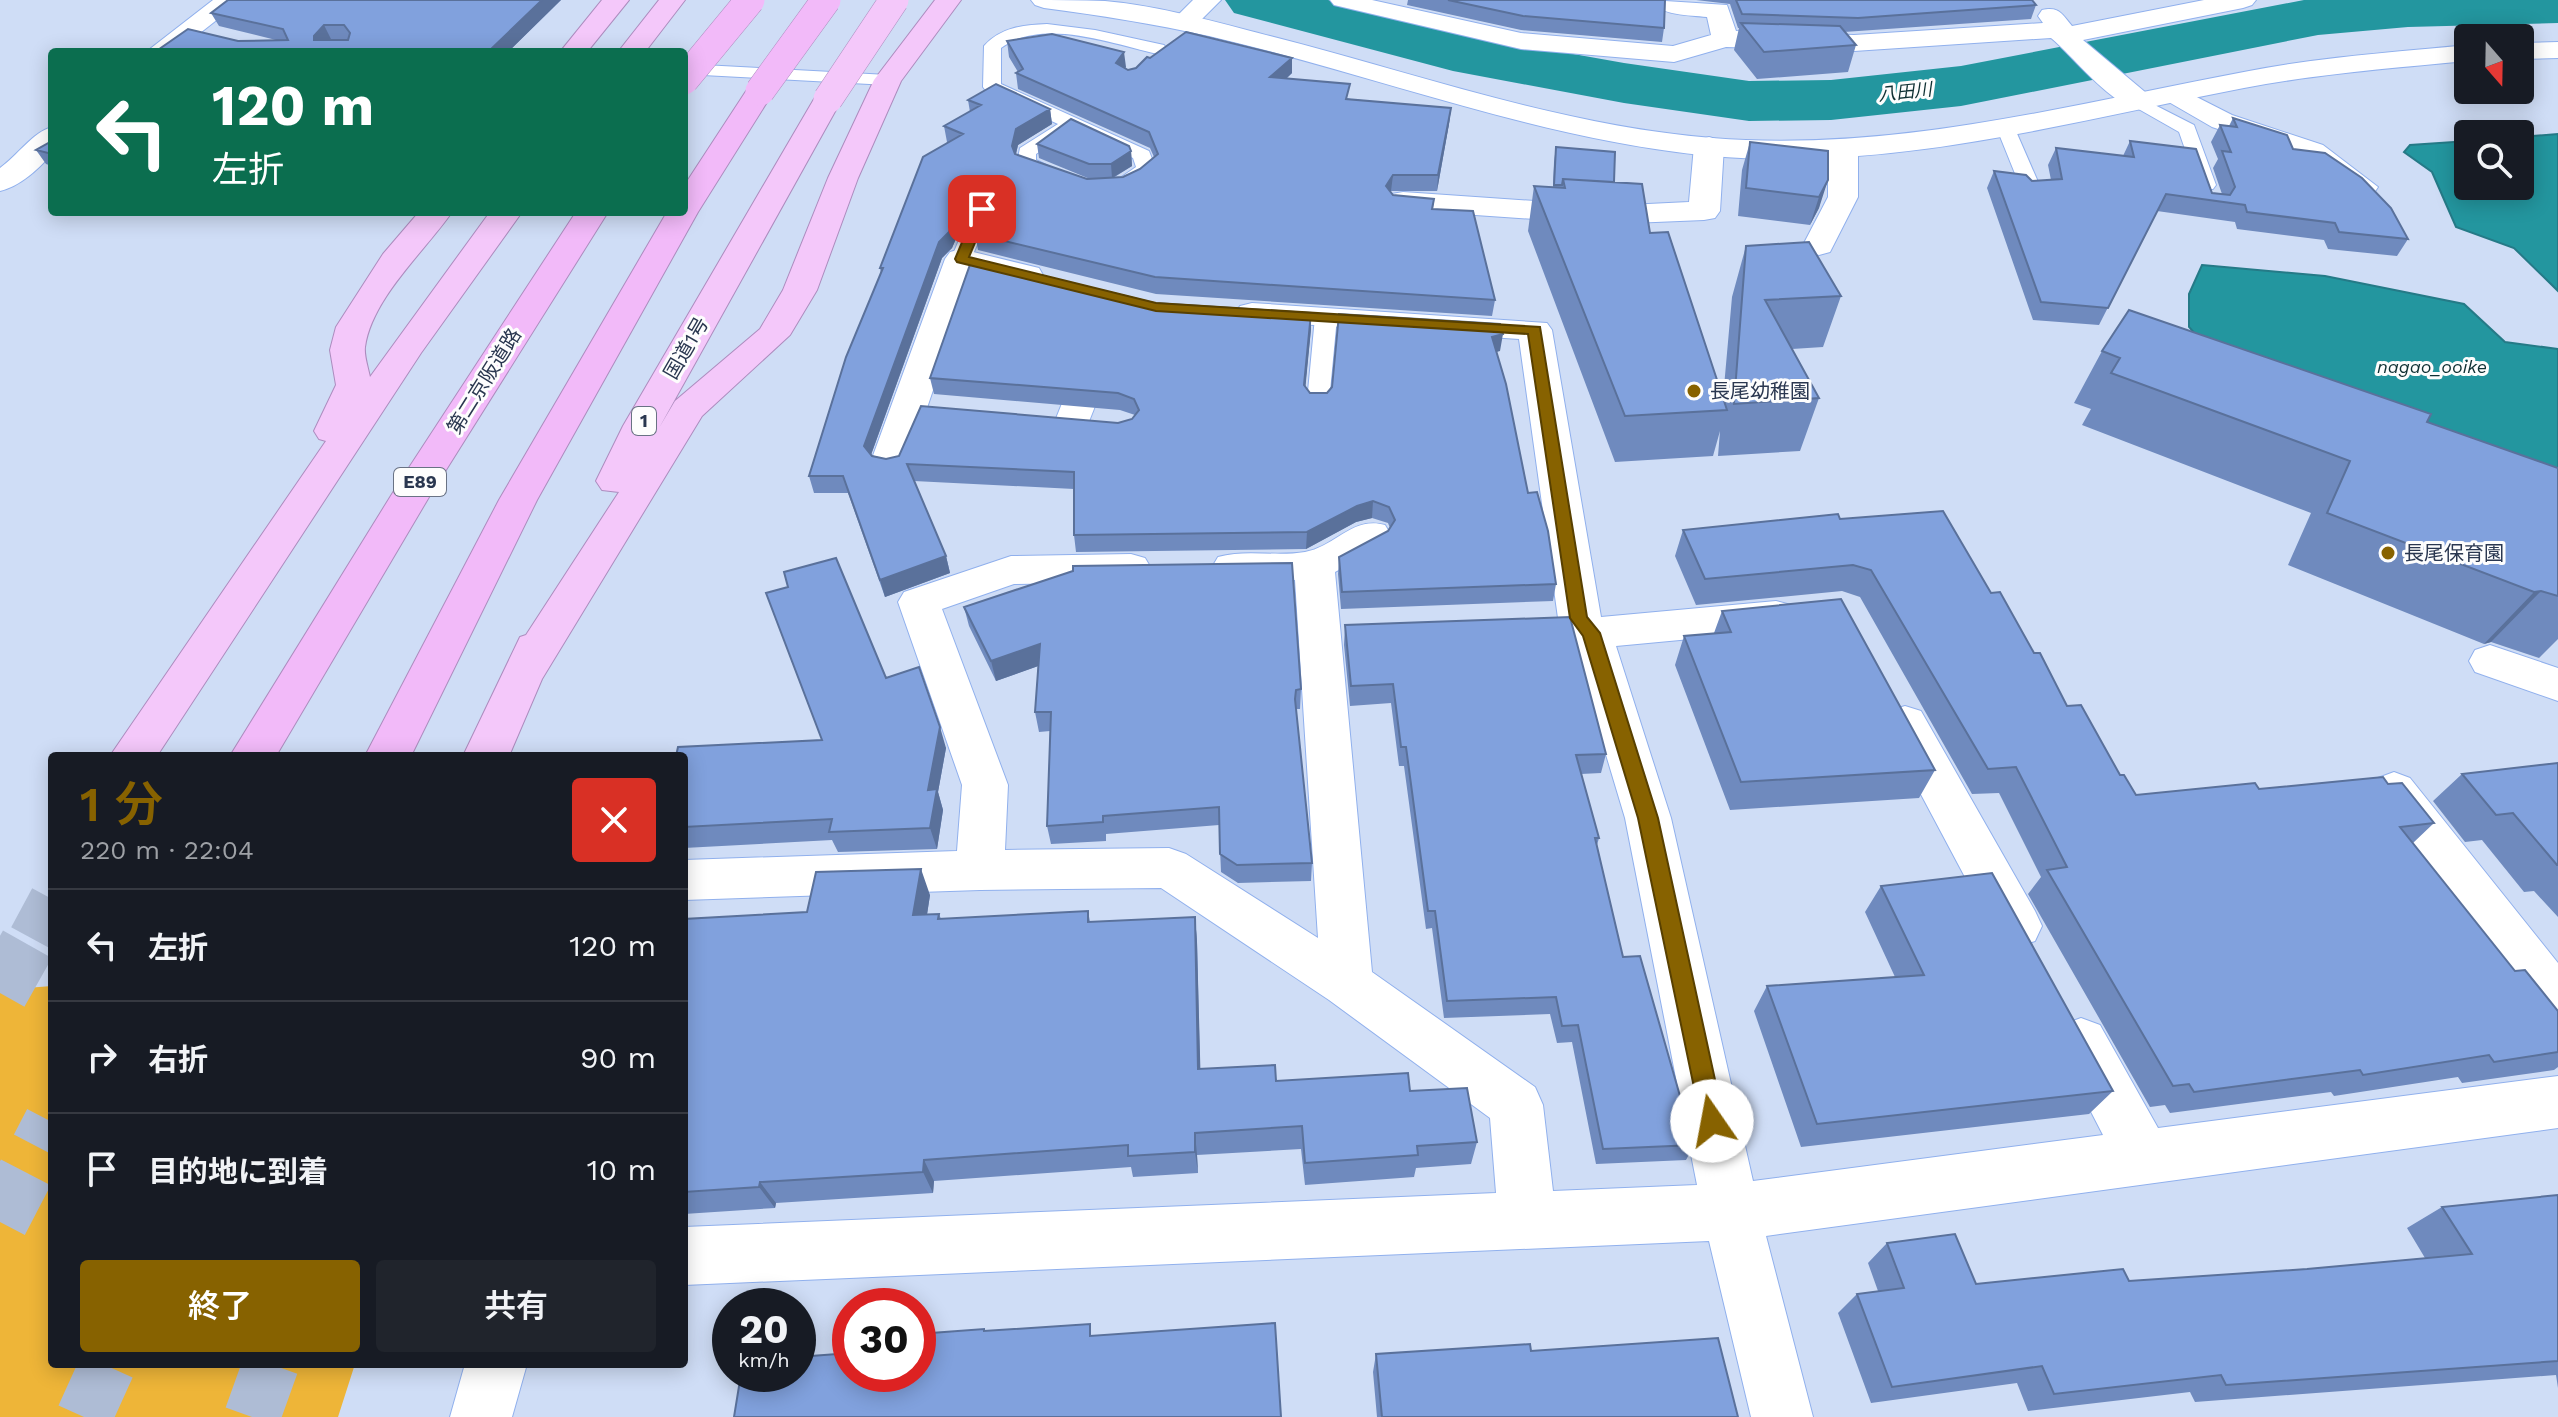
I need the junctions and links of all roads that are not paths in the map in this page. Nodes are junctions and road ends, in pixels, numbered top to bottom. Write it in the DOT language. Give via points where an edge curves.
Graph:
graph roads {
  1 [pos="229,0"];
  2 [pos="616,0"];
  3 [pos="672,0"];
  4 [pos="750,0"];
  5 [pos="826,0"];
  6 [pos="894,0"];
  7 [pos="948,0"];
  8 [pos="1044,0"];
  9 [pos="1208,0"];
  10 [pos="1343,0"];
  11 [pos="1663,0"];
  12 [pos="2042,0"];
  13 [pos="2243,0"];
  14 [pos="1185,21"];
  15 [pos="187,30"];
  16 [pos="218,37"];
  17 [pos="2066,37"];
  18 [pos="1725,39"];
  19 [pos="164,48"];
  20 [pos="576,48"];
  21 [pos="634,48"];
  22 [pos="1158,49"];
  23 [pos="2558,50"];
  24 [pos="2534,51"];
  25 [pos="2454,54"];
  26 [pos="688,69"];
  27 [pos="1138,69"];
  28 [pos="688,75"];
  29 [pos="888,80"];
  30 [pos="2177,95"];
  31 [pos="2141,103"];
  32 [pos="1071,123"];
  33 [pos="2006,129"];
  34 [pos="48,140"];
  35 [pos="1709,146"];
  36 [pos="1843,149"];
  37 [pos="0,182"];
  38 [pos="1076,183"];
  39 [pos="1102,188"];
  40 [pos="2032,191"];
  41 [pos="1403,201"];
  42 [pos="688,203"];
  43 [pos="2213,205"];
  44 [pos="2381,206"];
  45 [pos="982,209"];
  46 [pos="433,216"];
  47 [pos="503,216"];
  48 [pos="589,216"];
  49 [pos="680,216"];
  50 [pos="1819,245"];
  51 [pos="961,259"];
  52 [pos="1066,285"];
  53 [pos="1218,311"];
  54 [pos="1326,317"];
  55 [pos="1085,386"];
  56 [pos="1318,402"];
  57 [pos="1074,421"];
  58 [pos="890,461"];
  59 [pos="1371,535"];
  60 [pos="262,564"];
  61 [pos="1314,566"];
  62 [pos="1811,612"];
  63 [pos="1573,624"];
  64 [pos="1364,627"];
  65 [pos="1318,628"];
  66 [pos="2490,661"];
  67 [pos="524,673"];
  68 [pos="2558,685"];
  69 [pos="1888,691"];
  70 [pos="136,752"];
  71 [pos="255,752"];
  72 [pos="390,752"];
  73 [pos="488,752"];
  74 [pos="2394,791"];
  75 [pos="980,870"];
  76 [pos="688,880"];
  77 [pos="2039,965"];
  78 [pos="1347,984"];
  79 [pos="2558,1002"];
  80 [pos="2061,1006"];
  81 [pos="2558,1102"];
  82 [pos="2144,1157"];
  83 [pos="1731,1212"];
  84 [pos="1527,1220"];
  85 [pos="688,1256"];
  86 [pos="495,1368"];
  87 [pos="481,1417"];
  88 [pos="1782,1417"];
  1 -- 15 [label="street"];
  2 -- 20 [label="highway"];
  3 -- 21 [label="highway"];
  4 -- 28 [label="highway, bridge"];
  5 -- 42 [label="highway, bridge"];
  6 -- 67 [label="highway, 国道1号 / 1, bridge" via="828,99 641,426"];
  7 -- 29 [label="highway"];
  8 -- 14 [label="street"];
  9 -- 14 [label="street"];
  10 -- 18 [label="street" via="1521,41 1674,54"];
  11 -- 18 [label="street" via="1718,10"];
  12 -- 17 [label="street"];
  13 -- 17 [label="street"];
  14 -- 22 [label="lane"];
  14 -- 35 [label="street" via="1592,128"];
  15 -- 16 [label="street"];
  15 -- 19 [label="street"];
  17 -- 18 [label="street" via="1854,43"];
  17 -- 31 [label="street"];
  22 -- 27 [label="lane"];
  22 -- 32 [label="lane" via="1049,29 1002,35 993,46 992,87"];
  23 -- 24 [label="street"];
  25 -- 30 [label="street" via="2270,75"];
  26 -- 29 [label="lane"];
  29 -- 67 [label="highway" via="800,290 773,335 688,409"];
  30 -- 31 [label="street"];
  30 -- 44 [label="street" via="2222,121 2313,151 2364,187"];
  31 -- 33 [label="street"];
  31 -- 43 [label="lane" via="2187,129"];
  32 -- 38 [label="lane" via="1027,152 1026,163"];
  32 -- 39 [label="lane" via="1142,155 1146,169 1117,187"];
  33 -- 36 [label="street"];
  33 -- 40 [label="lane"];
  34 -- 37 [label="street"];
  35 -- 36 [label="street"];
  35 -- 41 [label="street" via="1704,211 1607,215"];
  36 -- 50 [label="street" via="1843,197"];
  45 -- 51 [label="lane"];
  46 -- 60 [label="highway" via="394,261 353,327 347,350 354,385"];
  47 -- 60 [label="highway"];
  48 -- 71 [label="highway, 第二京阪道路 / E89"];
  49 -- 72 [label="highway" via="518,500"];
  51 -- 52 [label="street"];
  51 -- 58 [label="street" via="923,409"];
  53 -- 54 [label="street"];
  54 -- 56 [label="lane"];
  54 -- 63 [label="street" via="1535,330"];
  55 -- 57 [label="street"];
  59 -- 61 [label="street"];
  60 -- 70 [label="highway"];
  61 -- 65 [label="street"];
  61 -- 75 [label="street" via="1011,570 919,602 985,785"];
  62 -- 63 [label="street"];
  63 -- 83 [label="street" via="1648,818"];
  64 -- 65 [label="street"];
  65 -- 78 [label="street"];
  66 -- 68 [label="street"];
  67 -- 73 [label="highway, 国道1号 / 1"];
  69 -- 77 [label="street"];
  74 -- 79 [label="street"];
  75 -- 76 [label="street"];
  75 -- 78 [label="street" via="1169,868"];
  78 -- 84 [label="street" via="1516,1105"];
  80 -- 82 [label="street"];
  81 -- 82 [label="street"];
  82 -- 83 [label="street"];
  83 -- 84 [label="street"];
  83 -- 88 [label="street"];
  84 -- 85 [label="street"];
  86 -- 87 [label="street"];
}
